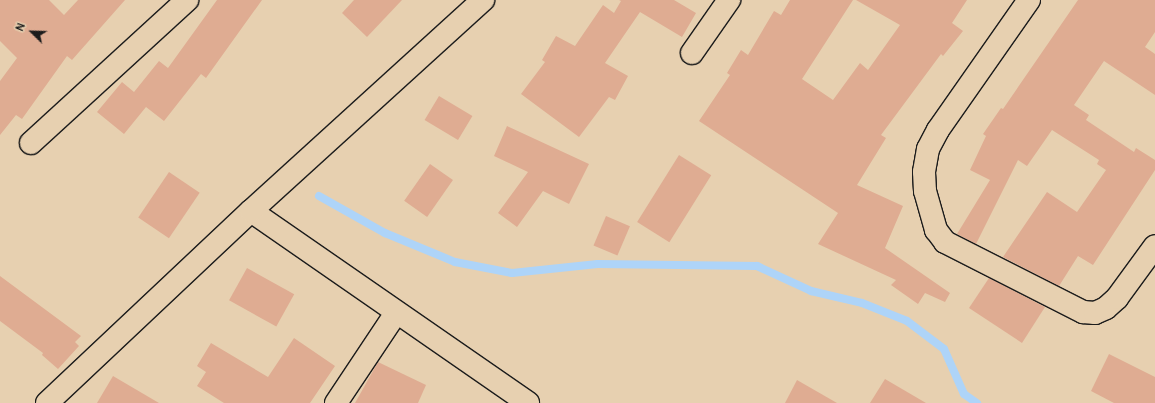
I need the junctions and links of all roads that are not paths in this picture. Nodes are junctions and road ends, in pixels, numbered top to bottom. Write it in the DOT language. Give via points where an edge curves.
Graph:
graph roads {
  1 [pos="187,0"];
  2 [pos="483,0"];
  3 [pos="729,0"];
  4 [pos="1029,0"];
  5 [pos="692,53"];
  6 [pos="31,143"];
  7 [pos="251,211"];
  8 [pos="1155,246"];
  9 [pos="396,313"];
  10 [pos="523,402"];
  11 [pos="47,403"];
  12 [pos="336,403"];
  1 -- 6 [label="street"];
  2 -- 7 [label="street"];
  3 -- 5 [label="street"];
  4 -- 8 [label="street" via="938,130 928,149 924,172 925,191 936,230 945,242 1083,312 1095,313 1106,308 1117,298"];
  7 -- 9 [label="street"];
  7 -- 11 [label="street"];
  9 -- 10 [label="street"];
  9 -- 12 [label="street"];
}
